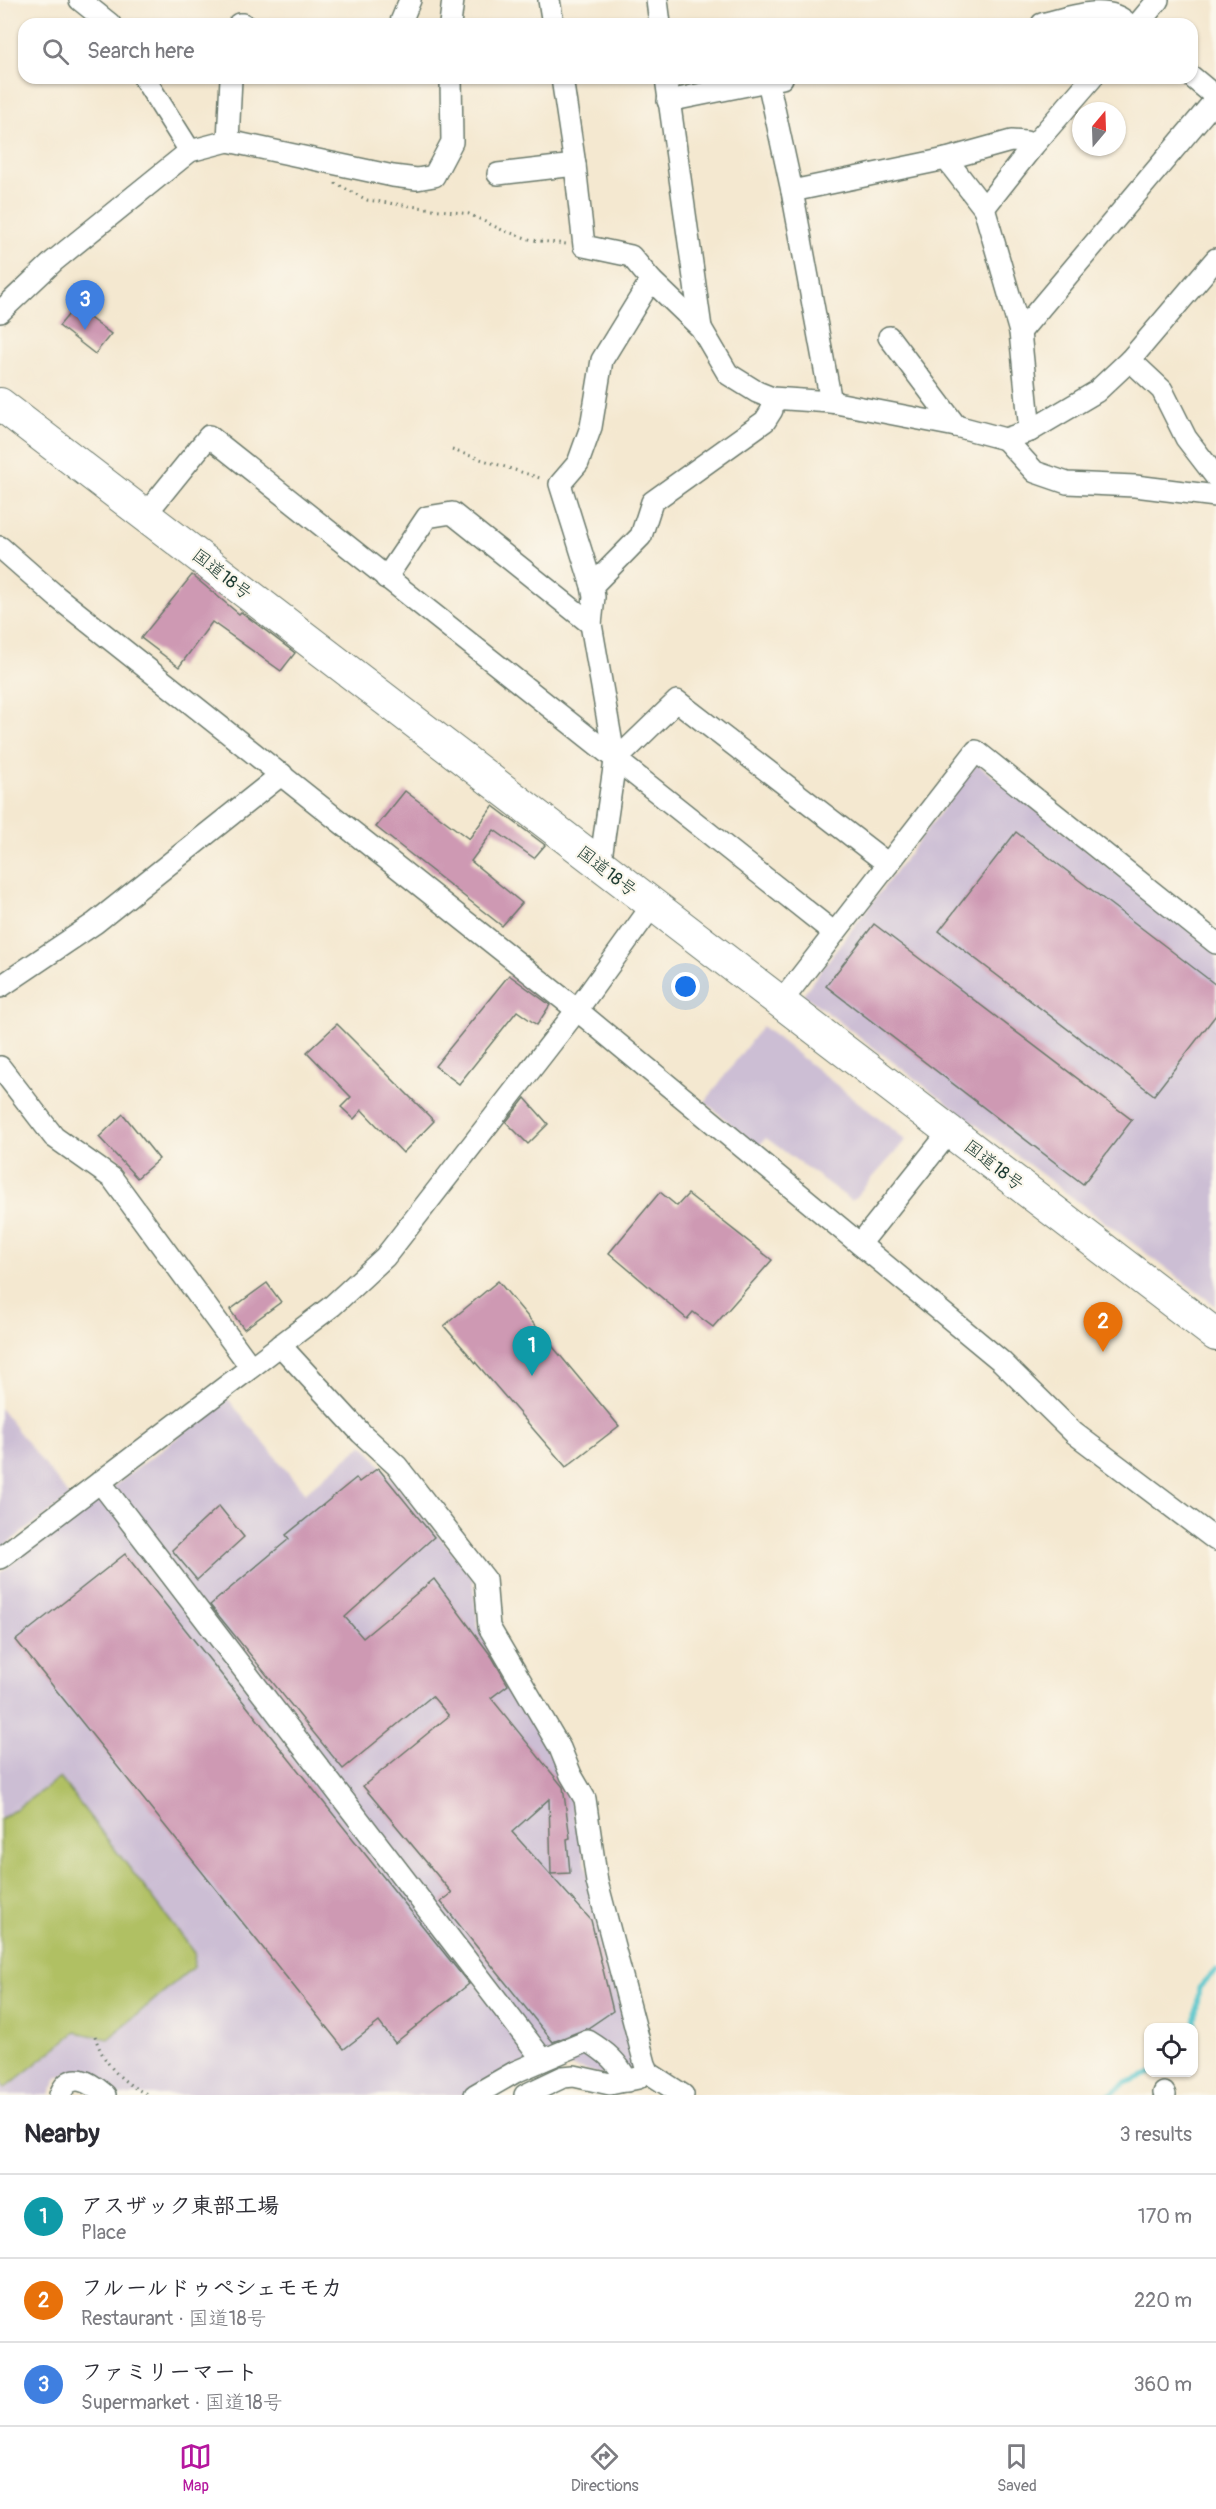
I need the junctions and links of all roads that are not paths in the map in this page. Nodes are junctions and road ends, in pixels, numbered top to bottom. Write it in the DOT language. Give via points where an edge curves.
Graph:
graph roads {
  1 [pos="80,0"];
  2 [pos="410,0"];
  3 [pos="453,0"];
  4 [pos="549,0"];
  5 [pos="657,0"];
  6 [pos="1158,0"];
  7 [pos="102,18"];
  8 [pos="402,18"];
  9 [pos="451,18"];
  10 [pos="552,18"];
  11 [pos="659,18"];
  12 [pos="1070,18"];
  13 [pos="1122,18"];
  14 [pos="1143,18"];
  15 [pos="1198,82"];
  16 [pos="148,84"];
  17 [pos="231,84"];
  18 [pos="451,84"];
  19 [pos="562,84"];
  20 [pos="667,84"];
  21 [pos="755,84"];
  22 [pos="776,84"];
  23 [pos="1087,84"];
  24 [pos="1216,98"];
  25 [pos="668,101"];
  26 [pos="228,141"];
  27 [pos="1033,146"];
  28 [pos="190,151"];
  29 [pos="946,159"];
  30 [pos="575,165"];
  31 [pos="498,174"];
  32 [pos="792,191"];
  33 [pos="984,208"];
  34 [pos="1216,260"];
  35 [pos="651,280"];
  36 [pos="0,312"];
  37 [pos="701,328"];
  38 [pos="1020,332"];
  39 [pos="889,337"];
  40 [pos="1130,360"];
  41 [pos="772,398"];
  42 [pos="831,402"];
  43 [pos="0,404"];
  44 [pos="956,426"];
  45 [pos="1030,431"];
  46 [pos="1005,439"];
  47 [pos="1216,477"];
  48 [pos="1216,496"];
  49 [pos="145,515"];
  50 [pos="0,546"];
  51 [pos="386,578"];
  52 [pos="592,586"];
  53 [pos="591,624"];
  54 [pos="615,761"];
  55 [pos="282,774"];
  56 [pos="888,864"];
  57 [pos="600,866"];
  58 [pos="652,906"];
  59 [pos="833,932"];
  60 [pos="1216,943"];
  61 [pos="0,987"];
  62 [pos="781,1002"];
  63 [pos="577,1010"];
  64 [pos="0,1066"];
  65 [pos="950,1131"];
  66 [pos="860,1244"];
  67 [pos="1216,1335"];
  68 [pos="280,1345"];
  69 [pos="250,1366"];
  70 [pos="100,1482"];
  71 [pos="1216,1540"];
  72 [pos="0,1558"];
  73 [pos="543,2060"];
  74 [pos="649,2073"];
  75 [pos="627,2081"];
  76 [pos="60,2095"];
  77 [pos="105,2095"];
  78 [pos="475,2095"];
  79 [pos="525,2095"];
  80 [pos="683,2095"];
  1 -- 7 [label="street"];
  2 -- 8 [label="street"];
  3 -- 9 [label="street"];
  4 -- 10 [label="street"];
  5 -- 11 [label="street"];
  6 -- 14 [label="street"];
  12 -- 13 [label="street" via="1103,11"];
  15 -- 24 [label="street"];
  16 -- 28 [label="street"];
  17 -- 26 [label="street"];
  18 -- 26 [label="street" via="452,142 434,176 393,176"];
  19 -- 30 [label="street"];
  20 -- 25 [label="street"];
  21 -- 25 [label="street"];
  22 -- 32 [label="street"];
  23 -- 27 [label="street"];
  24 -- 38 [label="street"];
  25 -- 37 [label="street"];
  26 -- 28 [label="street"];
  27 -- 29 [label="street" via="1011,141"];
  27 -- 33 [label="street"];
  28 -- 36 [label="street" via="54,261"];
  29 -- 32 [label="street"];
  29 -- 33 [label="street"];
  30 -- 31 [label="street"];
  30 -- 35 [label="street" via="584,246 632,256"];
  32 -- 42 [label="street"];
  33 -- 38 [label="street"];
  34 -- 40 [label="street"];
  35 -- 37 [label="street"];
  35 -- 52 [label="street" via="602,360 591,427 582,454 560,484"];
  37 -- 41 [label="street" via="728,374"];
  38 -- 45 [label="street"];
  39 -- 44 [label="street"];
  40 -- 45 [label="street" via="1095,392"];
  40 -- 47 [label="street" via="1162,390 1186,438"];
  41 -- 42 [label="street"];
  41 -- 52 [label="street" via="772,410 765,421 652,502 641,536"];
  42 -- 44 [label="street"];
  43 -- 49 [label="highway, 国道18号"];
  44 -- 46 [label="street"];
  45 -- 46 [label="street"];
  46 -- 48 [label="street" via="1035,472 1067,483"];
  49 -- 51 [label="street" via="209,436"];
  49 -- 57 [label="highway, 国道18号"];
  50 -- 55 [label="street" via="57,597"];
  51 -- 53 [label="street" via="427,517 452,513"];
  51 -- 54 [label="street"];
  52 -- 53 [label="street"];
  53 -- 54 [label="street"];
  54 -- 56 [label="street" via="677,701"];
  54 -- 57 [label="street"];
  54 -- 59 [label="street"];
  55 -- 61 [label="street" via="95,923"];
  55 -- 63 [label="street"];
  56 -- 59 [label="street"];
  56 -- 60 [label="street" via="976,751"];
  57 -- 58 [label="highway, 国道18号"];
  58 -- 62 [label="highway, 国道18号"];
  58 -- 63 [label="street"];
  59 -- 62 [label="street"];
  62 -- 65 [label="highway, 国道18号"];
  63 -- 66 [label="street"];
  63 -- 68 [label="street" via="385,1257 332,1306"];
  64 -- 69 [label="street" via="54,1137 112,1178"];
  65 -- 66 [label="street"];
  65 -- 67 [label="highway, 国道18号"];
  66 -- 71 [label="street" via="1000,1361 1074,1433"];
  68 -- 69 [label="street"];
  68 -- 74 [label="street" via="397,1466 485,1579 489,1627 560,1748 585,1799 597,1882"];
  69 -- 70 [label="street"];
  70 -- 72 [label="street"];
  70 -- 73 [label="street"];
  73 -- 75 [label="street" via="588,2041 620,2067"];
  73 -- 78 [label="street"];
  74 -- 75 [label="street"];
  74 -- 80 [label="street"];
  75 -- 79 [label="street" via="610,2084 563,2077"];
  76 -- 77 [label="street" via="67,2084 81,2080"];
}
